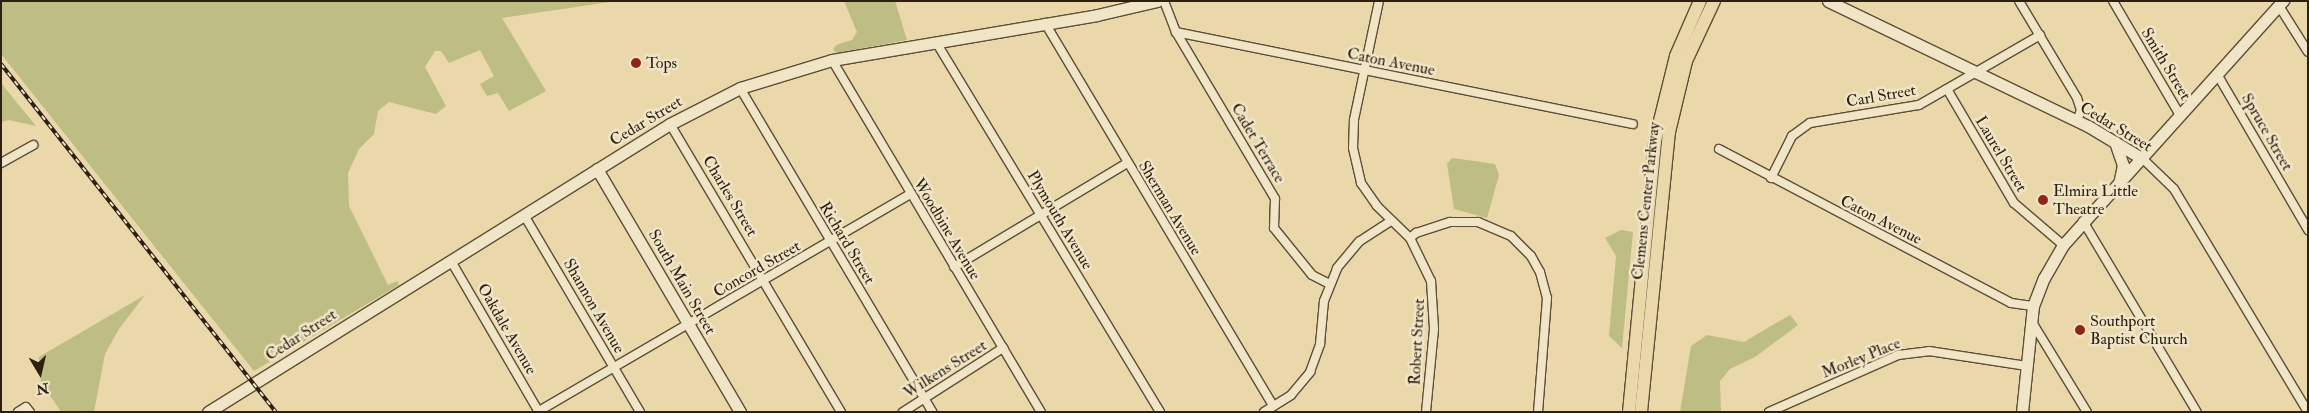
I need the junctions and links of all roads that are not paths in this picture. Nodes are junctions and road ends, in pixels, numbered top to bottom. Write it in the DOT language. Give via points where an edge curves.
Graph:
graph roads {
  1 [pos="1156,1"];
  2 [pos="1164,1"];
  3 [pos="1379,1"];
  4 [pos="1700,1"];
  5 [pos="1714,1"];
  6 [pos="1828,1"];
  7 [pos="2019,1"];
  8 [pos="2113,1"];
  9 [pos="2281,3"];
  10 [pos="1045,23"];
  11 [pos="1176,32"];
  12 [pos="2040,35"];
  13 [pos="936,42"];
  14 [pos="2308,52"];
  15 [pos="832,60"];
  16 [pos="1363,70"];
  17 [pos="1977,71"];
  18 [pos="2217,74"];
  19 [pos="740,88"];
  20 [pos="1947,90"];
  21 [pos="2180,114"];
  22 [pos="2077,121"];
  23 [pos="670,124"];
  24 [pos="1633,124"];
  25 [pos="2115,142"];
  26 [pos="33,145"];
  27 [pos="1719,149"];
  28 [pos="2143,159"];
  29 [pos="1127,163"];
  30 [pos="1,164"];
  31 [pos="597,169"];
  32 [pos="1771,178"];
  33 [pos="2119,184"];
  34 [pos="910,194"];
  35 [pos="524,215"];
  36 [pos="1042,216"];
  37 [pos="1391,221"];
  38 [pos="2083,222"];
  39 [pos="2308,230"];
  40 [pos="1410,238"];
  41 [pos="830,241"];
  42 [pos="2063,245"];
  43 [pos="451,260"];
  44 [pos="954,267"];
  45 [pos="764,281"];
  46 [pos="1330,284"];
  47 [pos="2033,306"];
  48 [pos="2031,320"];
  49 [pos="688,324"];
  50 [pos="1003,348"];
  51 [pos="2027,366"];
  52 [pos="614,368"];
  53 [pos="924,399"];
  54 [pos="1273,406"];
  55 [pos="2306,410"];
  56 [pos="539,411"];
  57 [pos="18,412"];
  58 [pos="30,412"];
  59 [pos="208,412"];
  60 [pos="640,412"];
  61 [pos="740,412"];
  62 [pos="841,412"];
  63 [pos="902,412"];
  64 [pos="932,412"];
  65 [pos="1041,412"];
  66 [pos="1160,412"];
  67 [pos="1264,412"];
  68 [pos="1426,412"];
  69 [pos="1538,412"];
  70 [pos="1629,412"];
  71 [pos="1641,412"];
  72 [pos="1769,412"];
  73 [pos="2022,412"];
  74 [pos="2087,412"];
  75 [pos="2196,412"];
  1 -- 10 [label="main road, Cedar Street"];
  2 -- 11 [label="street"];
  3 -- 16 [label="street, Robert Street"];
  4 -- 70 [label="main road, Clemens Center Parkway" via="1676,56 1655,141"];
  5 -- 71 [label="main road, Clemens Center Parkway" via="1686,61 1669,132"];
  6 -- 17 [label="main road, Cedar Street"];
  7 -- 12 [label="street"];
  8 -- 21 [label="street, Smith Street"];
  9 -- 14 [label="street"];
  9 -- 18 [label="main road"];
  10 -- 13 [label="main road, Cedar Street"];
  10 -- 29 [label="street, Sherman Avenue"];
  11 -- 16 [label="street, Caton Avenue"];
  11 -- 46 [label="street, Cadet Terrace" via="1275,199 1274,228 1312,276"];
  12 -- 17 [label="street, Carl Street"];
  12 -- 22 [label="street" via="2077,98 2081,110"];
  13 -- 15 [label="main road, Cedar Street"];
  13 -- 36 [label="street, Plymouth Avenue"];
  15 -- 19 [label="main road, Cedar Street"];
  15 -- 34 [label="street, Woodbine Avenue"];
  16 -- 24 [label="street, Caton Avenue"];
  16 -- 37 [label="street, Robert Street" via="1354,120 1353,148 1361,183"];
  17 -- 20 [label="street, Carl Street"];
  17 -- 22 [label="main road, Cedar Street"];
  18 -- 21 [label="main road"];
  18 -- 39 [label="street, Spruce Street"];
  19 -- 23 [label="main road, Cedar Street"];
  19 -- 41 [label="street, Richard Street"];
  20 -- 32 [label="street, Carl Street" via="1919,105 1810,123 1792,136"];
  20 -- 42 [label="street, Laurel Street" via="2014,203"];
  21 -- 28 [label="main road"];
  22 -- 25 [label="main road, Cedar Street"];
  23 -- 31 [label="main road, Cedar Street"];
  23 -- 45 [label="street, Charles Street"];
  25 -- 28 [label="main road, Cedar Street"];
  25 -- 33 [label="main road" via="2123,165"];
  26 -- 30 [label="street"];
  27 -- 32 [label="street, Caton Avenue"];
  28 -- 33 [label="main road"];
  28 -- 55 [label="street, Cedar Street" via="2174,189"];
  29 -- 36 [label="street"];
  29 -- 54 [label="street, Sherman Avenue"];
  31 -- 35 [label="main road, Cedar Street"];
  31 -- 49 [label="main road, South Main Street"];
  32 -- 47 [label="street, Caton Avenue" via="2011,303"];
  33 -- 38 [label="main road"];
  34 -- 41 [label="street, Concord Street"];
  34 -- 44 [label="street, Woodbine Avenue"];
  35 -- 43 [label="main road, Cedar Street"];
  35 -- 52 [label="street, Shannon Avenue"];
  36 -- 44 [label="street"];
  36 -- 66 [label="street, Plymouth Avenue"];
  37 -- 40 [label="street, Robert Street"];
  37 -- 46 [label="street" via="1369,233 1352,249"];
  38 -- 42 [label="main road"];
  38 -- 75 [label="street"];
  40 -- 68 [label="street, Robert Street" via="1431,281 1434,302"];
  40 -- 69 [label="street" via="1416,232 1442,224 1478,222 1511,236 1531,256 1543,280 1547,298"];
  41 -- 45 [label="street, Concord Street"];
  41 -- 53 [label="street, Richard Street"];
  42 -- 47 [label="main road"];
  43 -- 56 [label="street, Oakdale Avenue"];
  43 -- 59 [label="main road, Cedar Street"];
  44 -- 50 [label="street, Woodbine Avenue"];
  45 -- 49 [label="street, Concord Street"];
  45 -- 62 [label="street, Charles Street"];
  46 -- 54 [label="street" via="1314,363 1291,395"];
  47 -- 48 [label="main road"];
  48 -- 51 [label="main road"];
  48 -- 74 [label="street"];
  49 -- 52 [label="street, Concord Street"];
  49 -- 61 [label="main road, South Main Street"];
  50 -- 53 [label="street, Wilkens Street"];
  50 -- 65 [label="street, Woodbine Avenue"];
  51 -- 72 [label="street, Morley Place" via="1929,351 1898,354"];
  51 -- 73 [label="main road"];
  52 -- 56 [label="street, Concord Street"];
  52 -- 60 [label="street, Shannon Avenue"];
  53 -- 63 [label="street, Wilkens Street"];
  53 -- 64 [label="street, Richard Street"];
  54 -- 67 [label="street"];
  57 -- 58 [label="street" via="26,407"];
}
